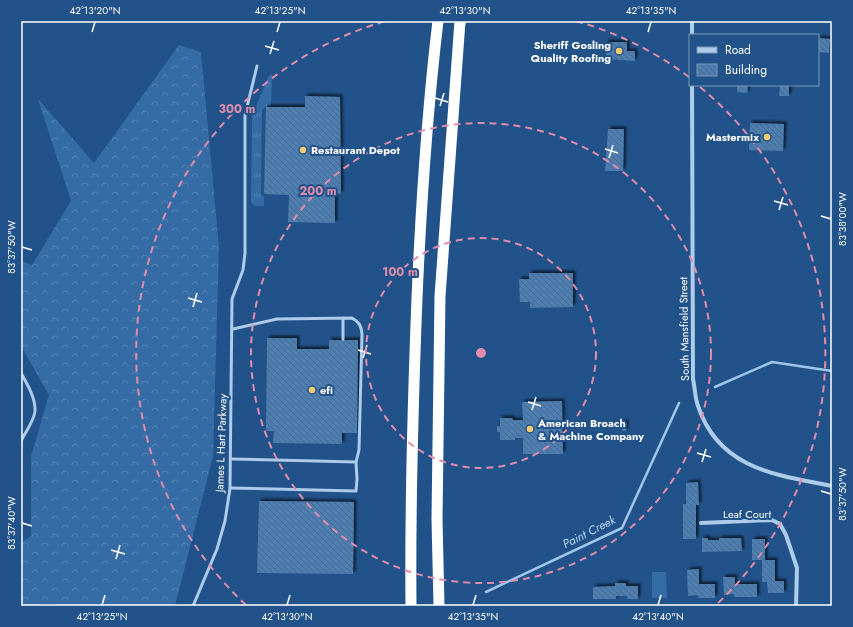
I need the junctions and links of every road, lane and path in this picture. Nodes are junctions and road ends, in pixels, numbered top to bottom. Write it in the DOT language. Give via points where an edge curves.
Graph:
graph roads {
  1 [pos="438,21"];
  2 [pos="460,21"];
  3 [pos="692,21"];
  4 [pos="692,34"];
  5 [pos="257,66"];
  6 [pos="692,86"];
  7 [pos="343,318"];
  8 [pos="233,329"];
  9 [pos="343,339"];
  10 [pos="21,373"];
  11 [pos="21,441"];
  12 [pos="231,459"];
  13 [pos="356,462"];
  14 [pos="832,486"];
  15 [pos="230,488"];
  16 [pos="701,523"];
  17 [pos="193,606"];
  18 [pos="412,606"];
  19 [pos="439,606"];
  20 [pos="796,606"];
  1 -- 18 [label="highway" via="431,79 420,238 413,389 410,519"];
  2 -- 19 [label="highway" via="440,296 437,511"];
  3 -- 4 [label="street"];
  5 -- 8 [label="lane, James L Hart Parkway" via="245,115 245,253 243,270 232,299"];
  6 -- 14 [label="street, South Mansfield Street" via="693,379 697,405 707,428 723,448 744,462 760,470"];
  7 -- 8 [label="lane" via="276,319"];
  7 -- 9 [label="lane"];
  7 -- 13 [label="lane" via="352,318 362,326 359,450"];
  8 -- 12 [label="lane, James L Hart Parkway"];
  10 -- 11 [label="lane" via="31,391 36,410"];
  12 -- 13 [label="lane"];
  12 -- 15 [label="lane, James L Hart Parkway"];
  13 -- 15 [label="lane" via="356,491"];
  15 -- 17 [label="lane, James L Hart Parkway" via="217,550"];
  16 -- 20 [label="street, Leaf Court" via="772,520 780,524 797,568"];
}
